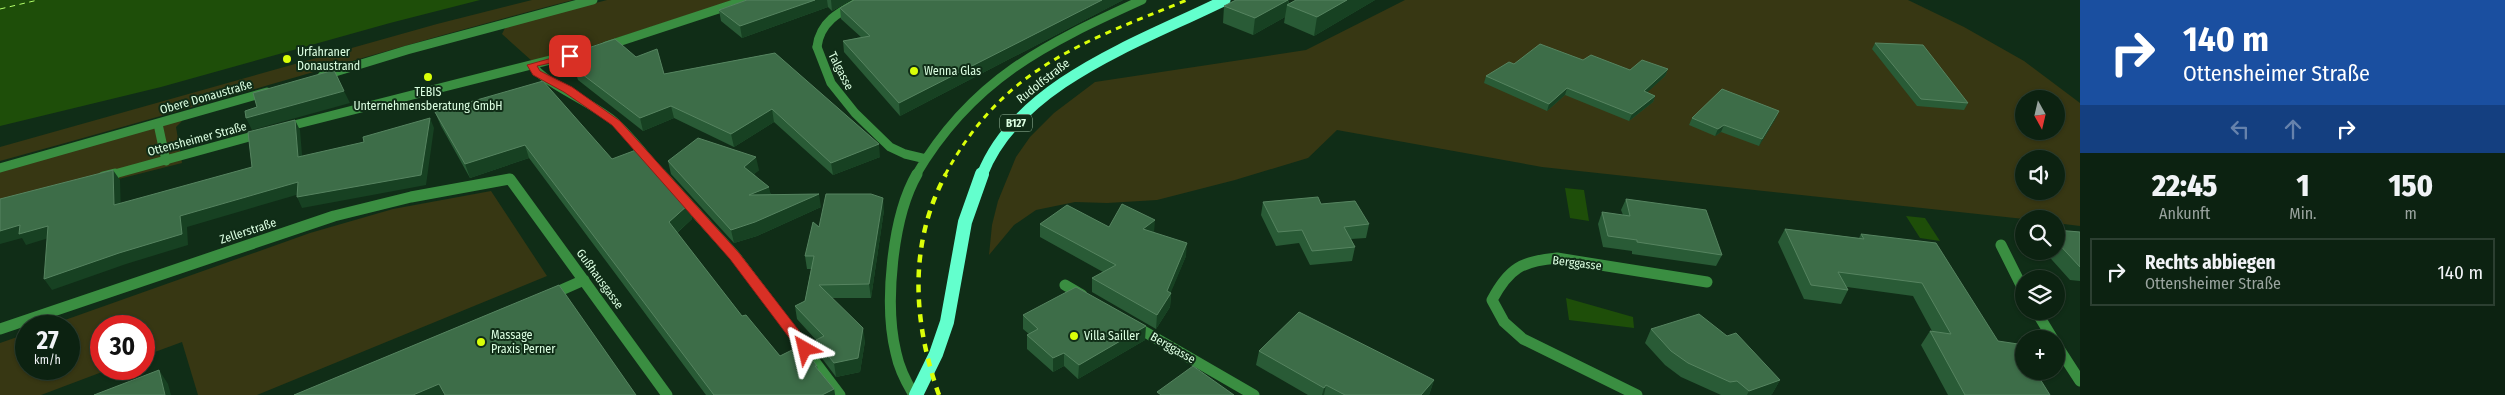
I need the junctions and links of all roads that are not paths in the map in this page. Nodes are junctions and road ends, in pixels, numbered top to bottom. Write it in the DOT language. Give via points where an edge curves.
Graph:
graph roads {
  1 [pos="593,0"];
  2 [pos="746,0"];
  3 [pos="862,0"];
  4 [pos="1142,0"];
  5 [pos="1221,1"];
  6 [pos="532,65"];
  7 [pos="311,79"];
  8 [pos="275,90"];
  9 [pos="158,124"];
  10 [pos="926,159"];
  11 [pos="166,161"];
  12 [pos="0,168"];
  13 [pos="510,178"];
  14 [pos="95,179"];
  15 [pos="2001,245"];
  16 [pos="2015,273"];
  17 [pos="584,280"];
  18 [pos="1707,282"];
  19 [pos="1066,285"];
  20 [pos="543,298"];
  21 [pos="1090,299"];
  22 [pos="1122,318"];
  23 [pos="0,329"];
  24 [pos="2065,358"];
  25 [pos="2080,381"];
  26 [pos="667,395"];
  27 [pos="840,395"];
  28 [pos="915,395"];
  29 [pos="1254,395"];
  30 [pos="1637,395"];
  1 -- 7 [label="street"];
  2 -- 6 [label="street, Ottensheimer Straße" via="594,49"];
  3 -- 10 [label="street, Talgasse" via="826,24 819,35 819,57 838,96 853,113 892,149"];
  4 -- 10 [label="street, Rudolfstraße" via="1034,53 1004,73 968,105"];
  5 -- 28 [label="main road, Rudolfstraße / B127" via="1120,49 1069,78 1027,112 1001,140 975,187 967,211 950,311 930,368"];
  6 -- 11 [label="street, Ottensheimer Straße" via="292,125"];
  6 -- 27 [label="street" via="537,73 616,123 735,256"];
  8 -- 9 [label="street, Obere Donaustraße"];
  9 -- 11 [label="street"];
  9 -- 12 [label="street, Obere Donaustraße"];
  10 -- 28 [label="street, Rudolfstraße" via="912,182 904,205 890,310 894,347 904,381"];
  11 -- 14 [label="street, Ottensheimer Straße"];
  13 -- 17 [label="street, Gußhausgasse"];
  13 -- 23 [label="street, Zellerstraße" via="334,216"];
  15 -- 16 [label="street"];
  17 -- 20 [label="street"];
  17 -- 26 [label="street, Gußhausgasse"];
  18 -- 30 [label="street, Berggasse" via="1557,258 1533,260 1519,266 1497,289 1492,300 1496,314 1523,339"];
  19 -- 21 [label="street"];
  22 -- 29 [label="street, Berggasse"];
  24 -- 25 [label="street"];
}
